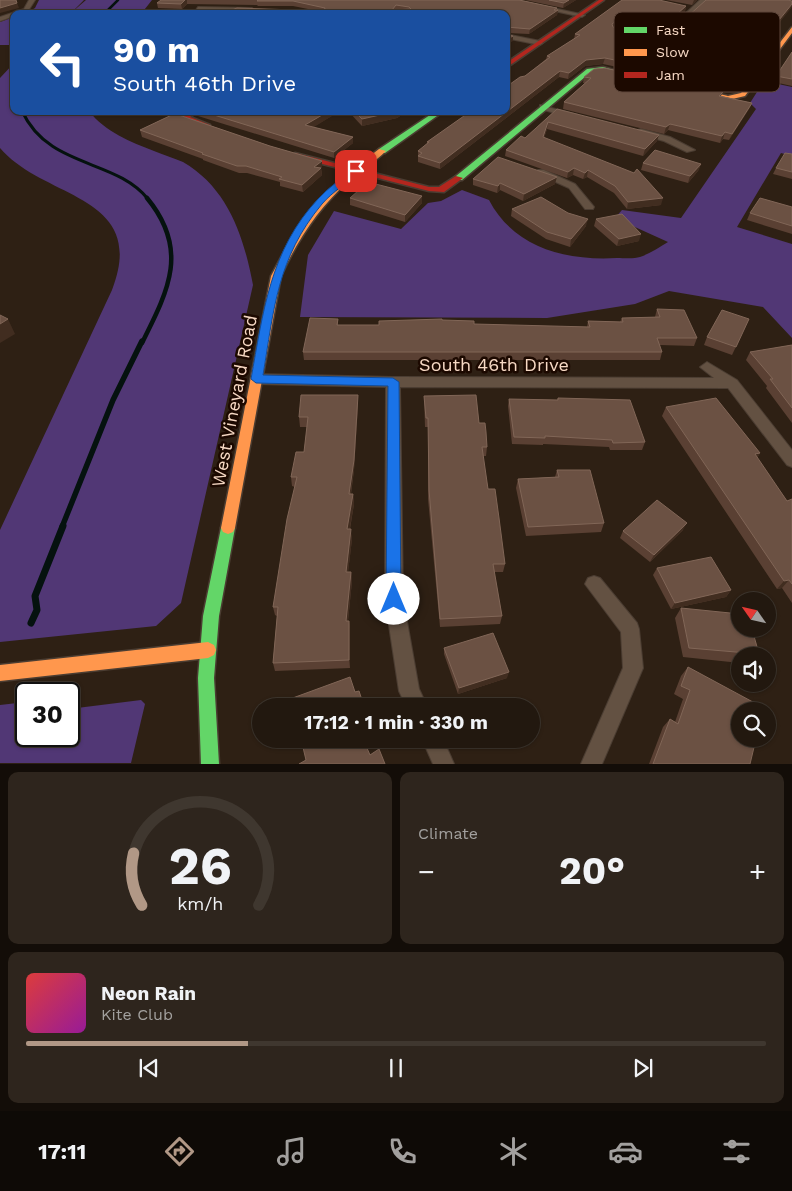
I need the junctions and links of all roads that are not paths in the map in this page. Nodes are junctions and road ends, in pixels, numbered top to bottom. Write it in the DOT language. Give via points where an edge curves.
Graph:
graph roads {
  1 [pos="204,0"];
  2 [pos="507,0"];
  3 [pos="602,0"];
  4 [pos="704,0"];
  5 [pos="528,2"];
  6 [pos="685,7"];
  7 [pos="695,9"];
  8 [pos="228,10"];
  9 [pos="692,12"];
  10 [pos="582,15"];
  11 [pos="792,29"];
  12 [pos="510,37"];
  13 [pos="540,43"];
  14 [pos="780,45"];
  15 [pos="510,63"];
  16 [pos="614,72"];
  17 [pos="705,92"];
  18 [pos="747,92"];
  19 [pos="543,107"];
  20 [pos="189,115"];
  21 [pos="435,115"];
  22 [pos="587,118"];
  23 [pos="220,130"];
  24 [pos="634,130"];
  25 [pos="690,150"];
  26 [pos="289,152"];
  27 [pos="485,155"];
  28 [pos="500,160"];
  29 [pos="534,170"];
  30 [pos="356,171"];
  31 [pos="589,206"];
  32 [pos="707,367"];
  33 [pos="256,379"];
  34 [pos="393,382"];
  35 [pos="732,383"];
  36 [pos="792,461"];
  37 [pos="594,584"];
  38 [pos="208,650"];
  39 [pos="0,673"];
  40 [pos="413,698"];
  41 [pos="436,748"];
  42 [pos="210,764"];
  43 [pos="444,764"];
  44 [pos="591,764"];
  1 -- 8 [label="street" via="198,8"];
  2 -- 5 [label="street"];
  3 -- 10 [label="street"];
  4 -- 7 [label="street"];
  5 -- 10 [label="street"];
  6 -- 7 [label="street"];
  7 -- 9 [label="street"];
  10 -- 13 [label="street"];
  11 -- 14 [label="street"];
  12 -- 13 [label="street"];
  13 -- 15 [label="street"];
  16 -- 19 [label="street" via="589,70"];
  17 -- 18 [label="street" via="736,98"];
  19 -- 22 [label="street"];
  19 -- 27 [label="street"];
  20 -- 23 [label="street" via="185,118"];
  21 -- 30 [label="street, West Vineyard Road"];
  24 -- 25 [label="street" via="667,139"];
  26 -- 30 [label="street"];
  27 -- 28 [label="street"];
  27 -- 30 [label="street" via="442,190"];
  29 -- 31 [label="street" via="572,186"];
  30 -- 33 [label="street, West Vineyard Road" via="321,200 302,223 285,252 271,296"];
  32 -- 35 [label="street"];
  33 -- 34 [label="street, South 46th Drive"];
  33 -- 38 [label="street, West Vineyard Road" via="211,616"];
  34 -- 35 [label="street, South 46th Drive"];
  34 -- 40 [label="street" via="394,599"];
  35 -- 36 [label="street"];
  37 -- 44 [label="street" via="630,629 633,668"];
  38 -- 39 [label="street"];
  38 -- 42 [label="street, West Vineyard Road" via="206,703"];
  41 -- 43 [label="street"];
}
